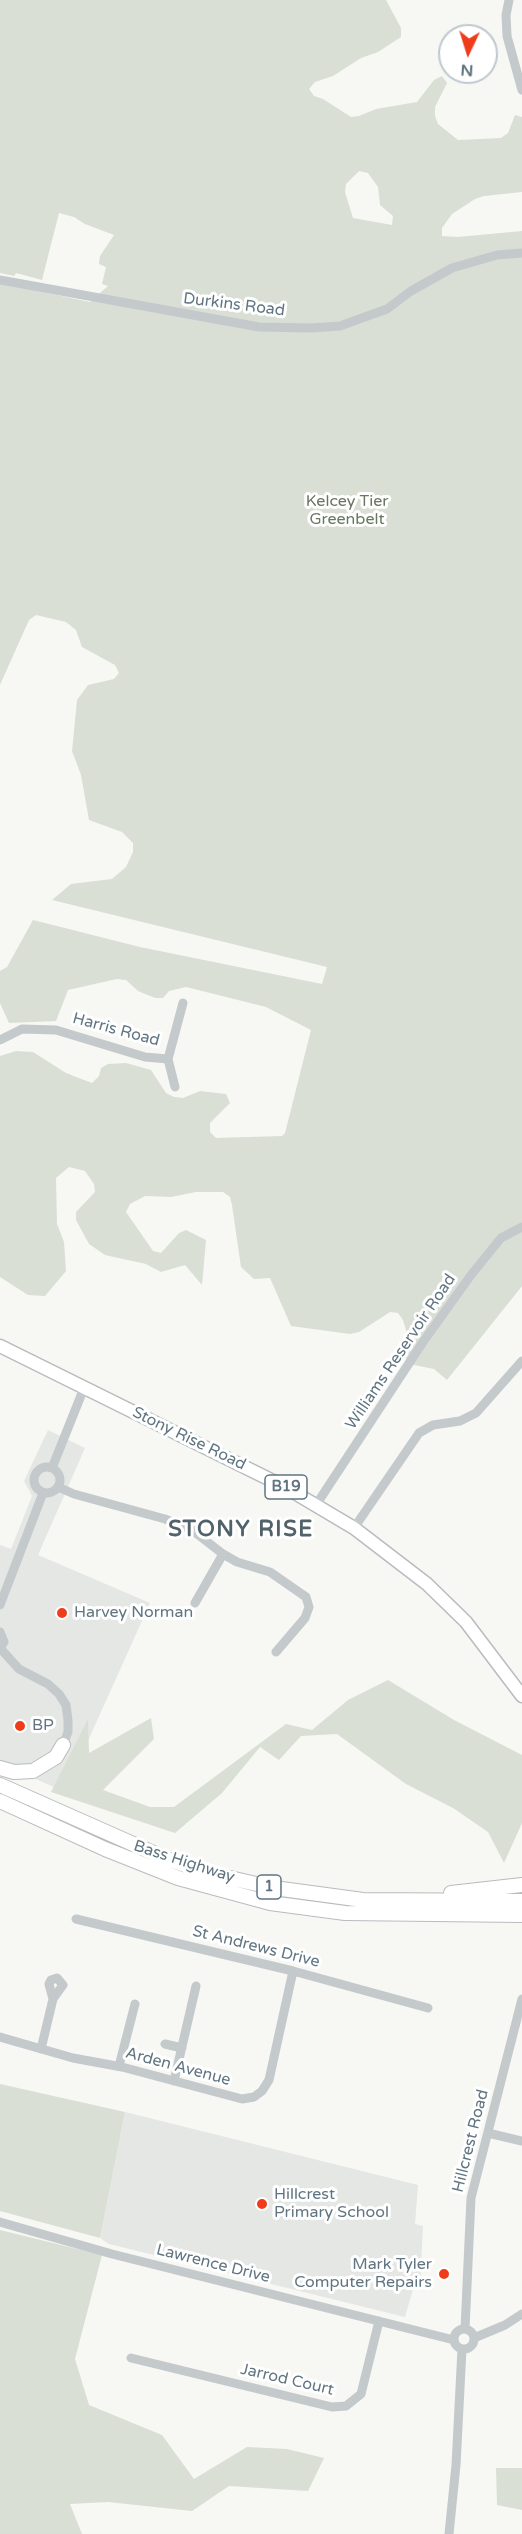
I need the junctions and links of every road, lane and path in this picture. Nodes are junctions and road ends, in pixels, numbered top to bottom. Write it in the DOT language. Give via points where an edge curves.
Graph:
graph roads {
  1 [pos="509,0"];
  2 [pos="522,90"];
  3 [pos="522,253"];
  4 [pos="0,280"];
  5 [pos="183,1003"];
  6 [pos="0,1040"];
  7 [pos="168,1059"];
  8 [pos="175,1087"];
  9 [pos="522,1227"];
  10 [pos="0,1346"];
  11 [pos="522,1361"];
  12 [pos="84,1388"];
  13 [pos="52,1468"];
  14 [pos="58,1487"];
  15 [pos="43,1493"];
  16 [pos="316,1505"];
  17 [pos="354,1528"];
  18 [pos="223,1554"];
  19 [pos="195,1604"];
  20 [pos="0,1605"];
  21 [pos="0,1632"];
  22 [pos="0,1648"];
  23 [pos="276,1652"];
  24 [pos="522,1696"];
  25 [pos="63,1745"];
  26 [pos="0,1768"];
  27 [pos="0,1785"];
  28 [pos="0,1801"];
  29 [pos="522,1885"];
  30 [pos="363,1900"];
  31 [pos="522,1901"];
  32 [pos="522,1915"];
  33 [pos="76,1919"];
  34 [pos="293,1971"];
  35 [pos="196,1986"];
  36 [pos="53,1999"];
  37 [pos="522,1999"];
  38 [pos="135,2004"];
  39 [pos="428,2008"];
  40 [pos="0,2037"];
  41 [pos="165,2044"];
  42 [pos="182,2048"];
  43 [pos="41,2049"];
  44 [pos="119,2066"];
  45 [pos="174,2081"];
  46 [pos="488,2133"];
  47 [pos="522,2141"];
  48 [pos="0,2222"];
  49 [pos="522,2314"];
  50 [pos="379,2321"];
  51 [pos="465,2329"];
  52 [pos="474,2338"];
  53 [pos="454,2340"];
  54 [pos="462,2349"];
  55 [pos="131,2358"];
  56 [pos="449,2534"];
  1 -- 2 [label="street" via="507,36"];
  3 -- 4 [label="street, Durkins Road" via="497,255 452,268 387,309 340,326 311,328 259,327"];
  5 -- 7 [label="street, Harris Road"];
  6 -- 7 [label="street, Harris Road" via="22,1029 56,1030 145,1057"];
  7 -- 8 [label="street"];
  9 -- 16 [label="street, Williams Reservoir Road" via="501,1238 471,1275"];
  10 -- 12 [label="main road, Stony Rise Road / B19"];
  11 -- 17 [label="street" via="476,1413 419,1433"];
  12 -- 13 [label="street"];
  12 -- 16 [label="main road, Stony Rise Road / B19" via="285,1486"];
  13 -- 14 [label="street" via="59,1478"];
  13 -- 15 [label="street" via="44,1468 34,1476 36,1488"];
  14 -- 15 [label="street"];
  14 -- 18 [label="street" via="165,1519 192,1530"];
  15 -- 20 [label="street"];
  16 -- 17 [label="main road, Stony Rise Road / B19"];
  17 -- 24 [label="main road, Stony Rise Road / B19" via="428,1584 458,1614"];
  18 -- 19 [label="street"];
  18 -- 23 [label="street" via="270,1572 306,1597 309,1607 305,1618"];
  21 -- 22 [label="street" via="4,1638"];
  22 -- 25 [label="street" via="19,1669 59,1694 66,1705 68,1720"];
  25 -- 26 [label="highway" via="56,1757 33,1771"];
  27 -- 30 [label="highway, Bass Highway / 1" via="130,1845 208,1873 274,1888"];
  28 -- 32 [label="highway, Bass Highway / 1" via="178,1878 270,1903 356,1914"];
  29 -- 30 [label="highway"];
  30 -- 31 [label="highway, Bass Highway / 1"];
  33 -- 34 [label="street, St Andrews Drive"];
  34 -- 39 [label="street, St Andrews Drive"];
  34 -- 45 [label="street, Arden Avenue" via="269,2080 262,2091 242,2099"];
  35 -- 42 [label="street"];
  36 -- 43 [label="street"];
  37 -- 46 [label="street, Hillcrest Road"];
  38 -- 44 [label="street"];
  40 -- 43 [label="street, Arden Avenue"];
  41 -- 42 [label="street"];
  42 -- 45 [label="street"];
  43 -- 44 [label="street, Arden Avenue"];
  44 -- 45 [label="street, Arden Avenue"];
  46 -- 47 [label="street"];
  46 -- 51 [label="street, Hillcrest Road" via="471,2198"];
  48 -- 50 [label="street, Lawrence Drive"];
  49 -- 52 [label="street"];
  50 -- 53 [label="street, Lawrence Drive"];
  50 -- 55 [label="street, Jarrod Court" via="361,2394 339,2407"];
  51 -- 52 [label="street"];
  51 -- 53 [label="street" via="456,2333"];
  52 -- 54 [label="street" via="471,2347"];
  53 -- 54 [label="street"];
  54 -- 56 [label="street"];
}
